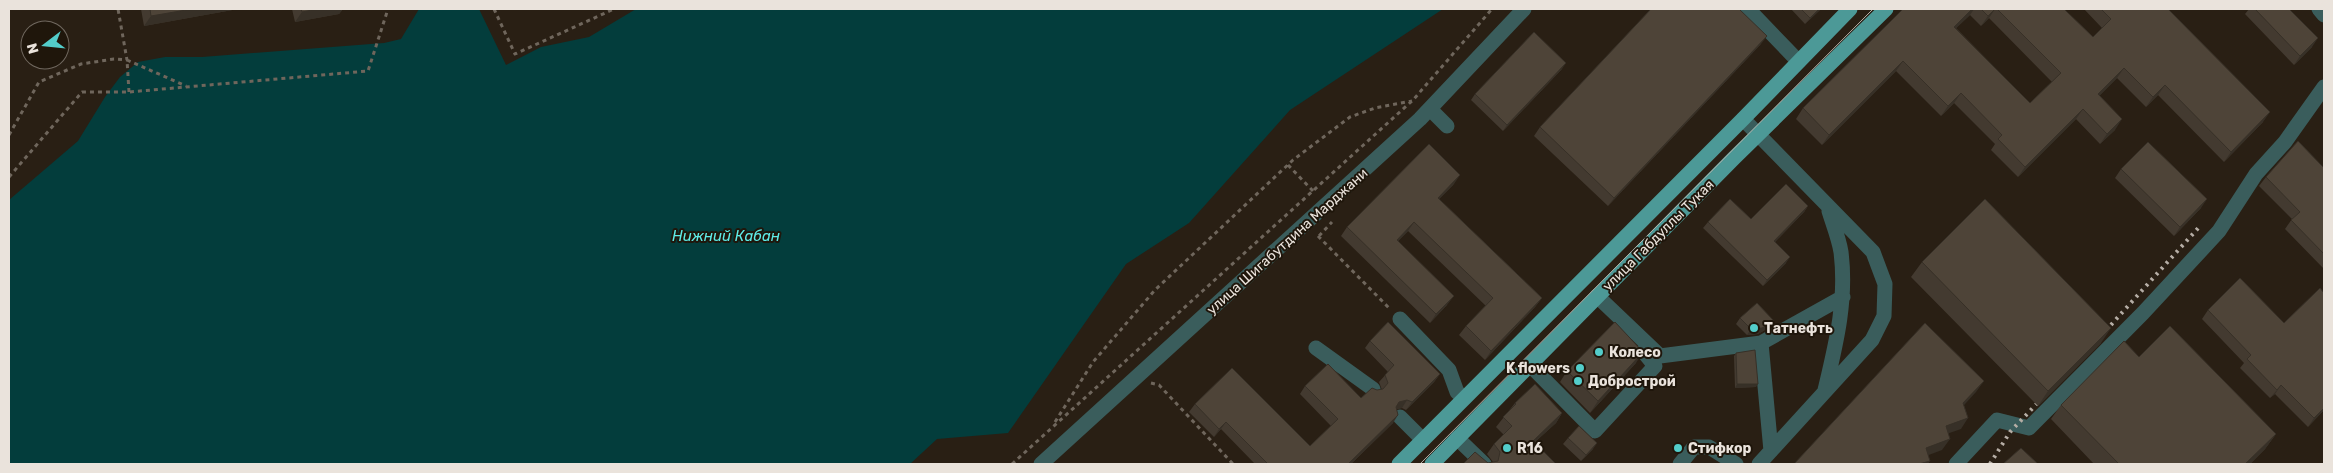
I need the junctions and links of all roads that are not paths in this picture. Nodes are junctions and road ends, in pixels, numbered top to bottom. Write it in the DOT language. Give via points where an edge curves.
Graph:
graph roads {
  1 [pos="1524,9"];
  2 [pos="1748,9"];
  3 [pos="1850,9"];
  4 [pos="1886,9"];
  5 [pos="2319,9"];
  6 [pos="2324,14"];
  7 [pos="1798,61"];
  8 [pos="2324,87"];
  9 [pos="1430,109"];
  10 [pos="1743,119"];
  11 [pos="1448,126"];
  12 [pos="1760,134"];
  13 [pos="1829,208"];
  14 [pos="1843,297"];
  15 [pos="1602,301"];
  16 [pos="1400,319"];
  17 [pos="1761,344"];
  18 [pos="1316,348"];
  19 [pos="1530,365"];
  20 [pos="1373,389"];
  21 [pos="1824,391"];
  22 [pos="1464,398"];
  23 [pos="1400,416"];
  24 [pos="1457,438"];
  25 [pos="1423,440"];
  26 [pos="1771,451"];
  27 [pos="1041,464"];
  28 [pos="1399,464"];
  29 [pos="1432,464"];
  30 [pos="1484,464"];
  31 [pos="1680,464"];
  32 [pos="1736,464"];
  33 [pos="1759,464"];
  34 [pos="1956,464"];
  1 -- 9 [label="street, улица Шигабутдина Марджани"];
  2 -- 7 [label="street"];
  3 -- 7 [label="main road, улица Габдуллы Тукая"];
  4 -- 12 [label="main road, улица Габдуллы Тукая"];
  5 -- 6 [label="street"];
  7 -- 10 [label="main road, улица Габдуллы Тукая"];
  8 -- 34 [label="street" via="2285,142 2256,174 2219,231 2143,313 2029,428 1997,420"];
  9 -- 11 [label="street"];
  9 -- 27 [label="street, улица Шигабутдина Марджани"];
  10 -- 12 [label="street"];
  10 -- 22 [label="main road, улица Габдуллы Тукая"];
  12 -- 13 [label="street"];
  12 -- 15 [label="main road, улица Габдуллы Тукая"];
  13 -- 14 [label="street" via="1841,251"];
  13 -- 21 [label="street" via="1873,252 1884,284 1884,316 1872,340"];
  14 -- 17 [label="street"];
  14 -- 21 [label="street"];
  15 -- 17 [label="street" via="1660,356"];
  15 -- 19 [label="main road, улица Габдуллы Тукая"];
  15 -- 19 [label="street" via="1655,366 1595,431"];
  16 -- 22 [label="street" via="1449,370 1457,392"];
  17 -- 26 [label="street"];
  18 -- 20 [label="street"];
  19 -- 24 [label="main road, улица Габдуллы Тукая"];
  21 -- 26 [label="street"];
  22 -- 25 [label="main road, улица Габдуллы Тукая"];
  23 -- 25 [label="street"];
  24 -- 29 [label="main road, улица Габдуллы Тукая"];
  24 -- 30 [label="street"];
  25 -- 28 [label="main road, улица Габдуллы Тукая"];
  26 -- 33 [label="street"];
  31 -- 32 [label="street" via="1694,447 1709,447"];
}
